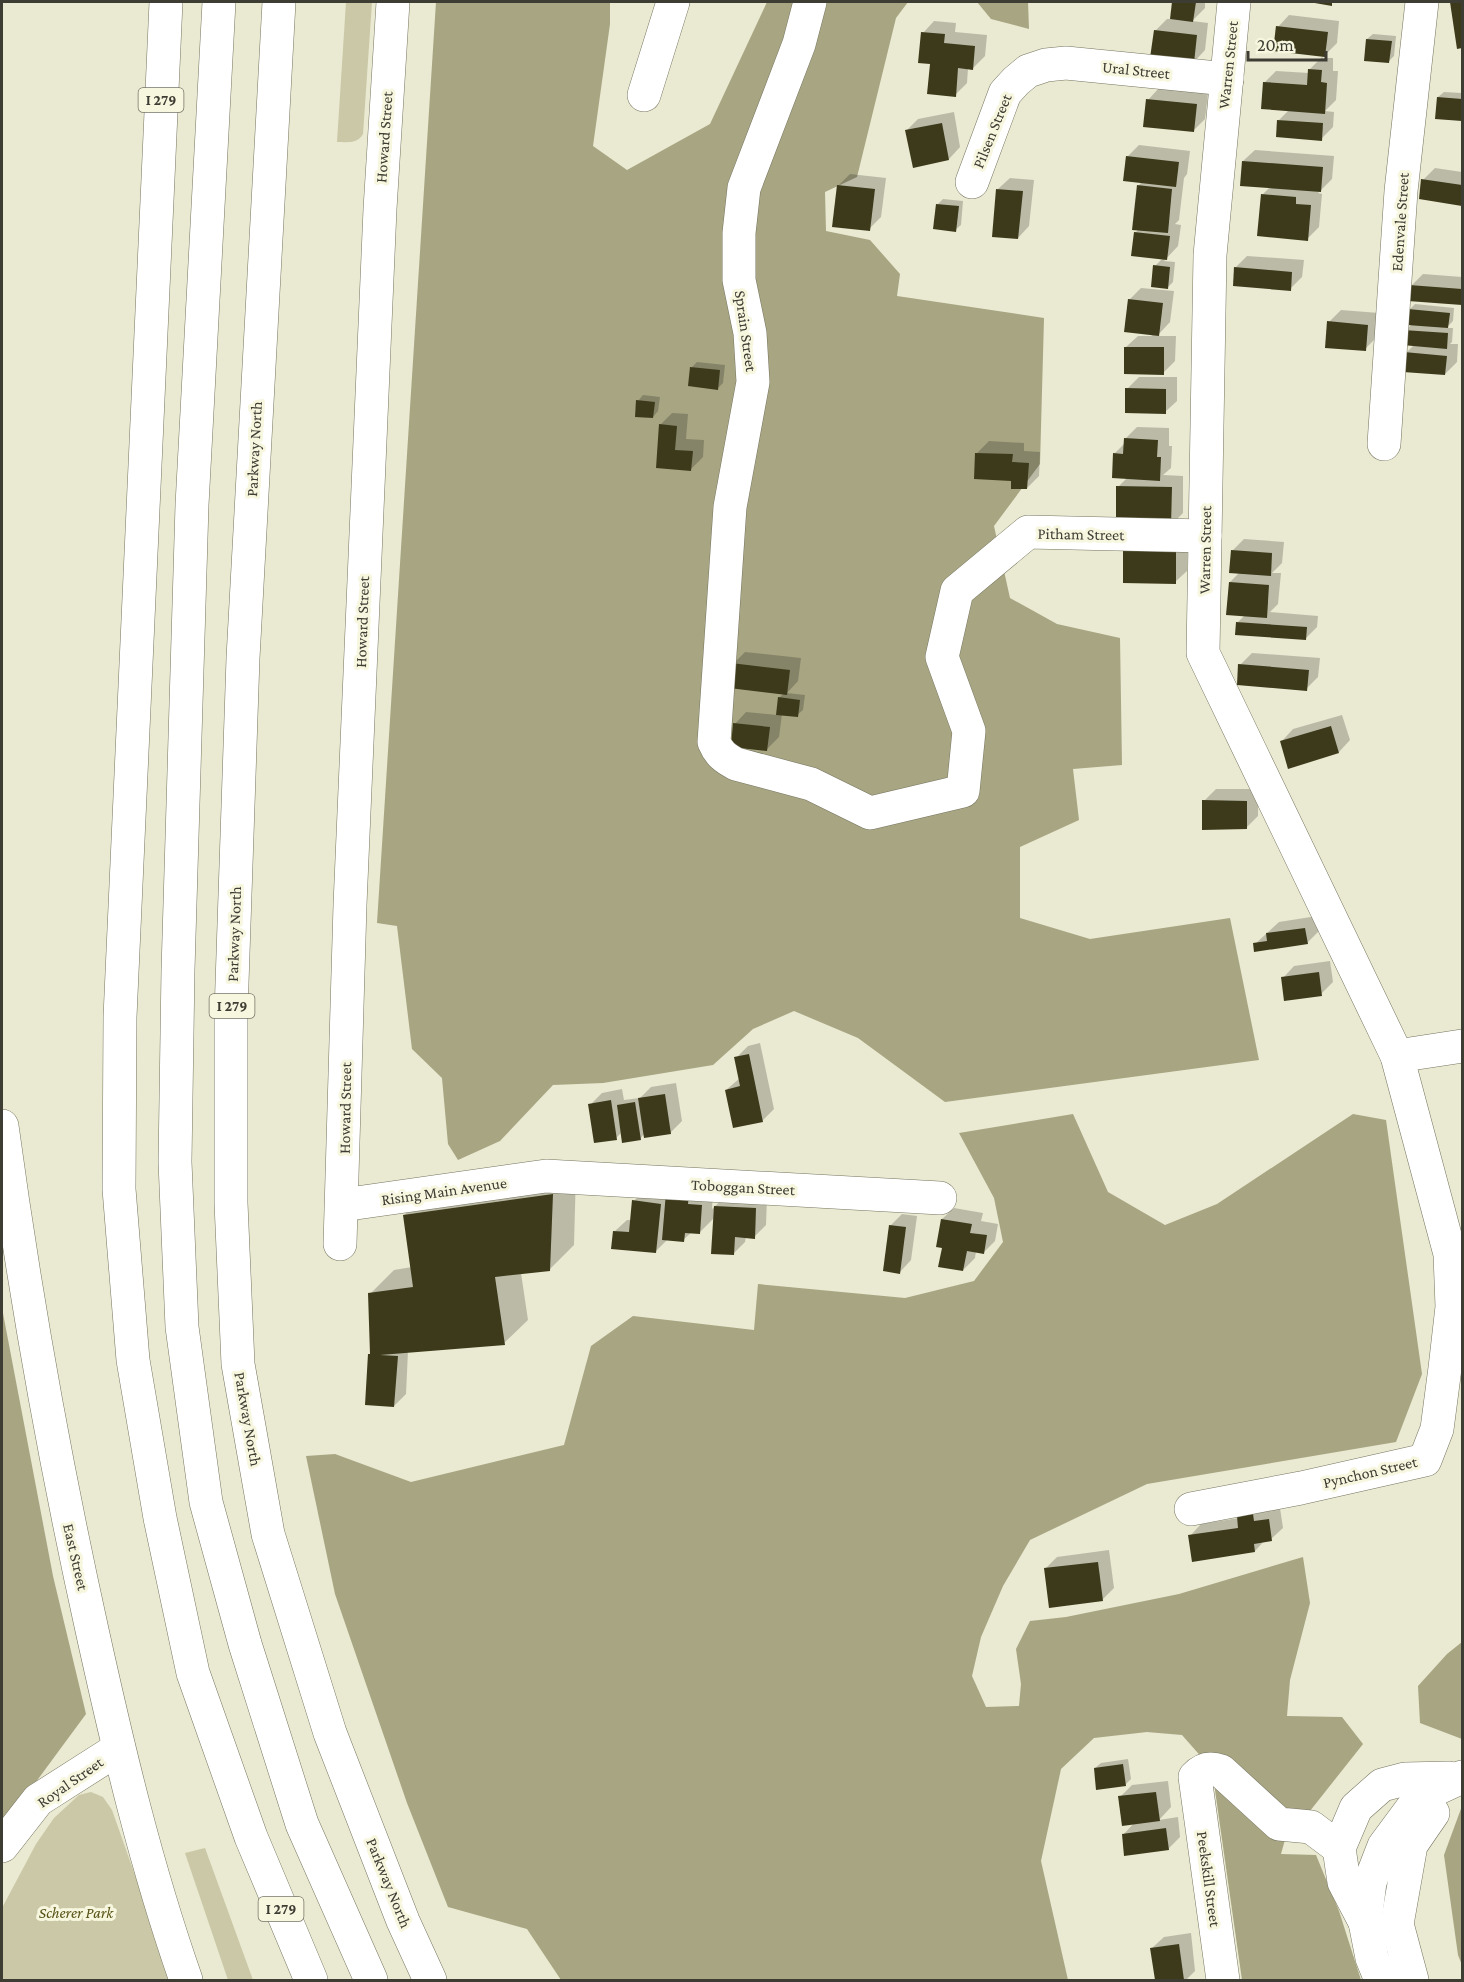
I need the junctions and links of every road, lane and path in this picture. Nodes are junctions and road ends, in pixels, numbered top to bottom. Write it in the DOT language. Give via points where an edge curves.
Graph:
graph roads {
  1 [pos="158,2"];
  2 [pos="166,2"];
  3 [pos="219,2"];
  4 [pos="279,2"];
  5 [pos="393,2"];
  6 [pos="673,2"];
  7 [pos="810,2"];
  8 [pos="1234,2"];
  9 [pos="1422,2"];
  10 [pos="1046,65"];
  11 [pos="1227,79"];
  12 [pos="644,95"];
  13 [pos="972,182"];
  14 [pos="157,200"];
  15 [pos="1384,444"];
  16 [pos="1205,536"];
  17 [pos="870,813"];
  18 [pos="1462,1046"];
  19 [pos="1397,1056"];
  20 [pos="2,1126"];
  21 [pos="546,1176"];
  22 [pos="940,1198"];
  23 [pos="342,1205"];
  24 [pos="340,1244"];
  25 [pos="1191,1509"];
  26 [pos="118,1749"];
  27 [pos="1460,1778"];
  28 [pos="2,1846"];
  29 [pos="1339,1848"];
  30 [pos="1365,1922"];
  31 [pos="186,1980"];
  32 [pos="311,1980"];
  33 [pos="370,1980"];
  34 [pos="430,1980"];
  35 [pos="1223,1980"];
  36 [pos="1381,1980"];
  37 [pos="1412,1980"];
  1 -- 14 [label="main road"];
  2 -- 14 [label="main road, I 279"];
  3 -- 33 [label="main road" via="192,505 178,958 175,1162 182,1327 206,1502 244,1644 302,1824"];
  4 -- 34 [label="main road, Parkway North / I 279" via="243,658 232,1001 231,1203 238,1364 268,1534 278,1568 330,1733"];
  5 -- 23 [label="main road, Howard Street" via="380,209 350,894"];
  6 -- 12 [label="main road"];
  7 -- 17 [label="main road, Sprain Street" via="799,44 744,188 739,280 750,333 753,382 730,507 714,742 718,752 736,764 811,784"];
  8 -- 11 [label="main road, Warren Street"];
  9 -- 15 [label="main road, Edenvale Street" via="1401,191"];
  10 -- 11 [label="main road, Ural Street" via="1066,63"];
  10 -- 13 [label="main road, Pilsen Street" via="1028,71 1005,93"];
  11 -- 16 [label="main road, Warren Street" via="1210,255"];
  14 -- 32 [label="main road, I 279" via="120,1017 119,1189 133,1360 160,1518 193,1673 251,1837"];
  16 -- 17 [label="main road, Pitham Street" via="1028,532 957,591 942,657 969,731 963,791"];
  16 -- 19 [label="main road, Warren Street" via="1203,652"];
  18 -- 19 [label="main road"];
  19 -- 25 [label="main road, Pynchon Street" via="1450,1254 1452,1307 1437,1429 1425,1460"];
  20 -- 26 [label="main road, East Street" via="21,1264 64,1505"];
  21 -- 22 [label="main road, Toboggan Street"];
  21 -- 23 [label="main road, Rising Main Avenue"];
  23 -- 24 [label="main road, Howard Street"];
  26 -- 28 [label="main road, Royal Street" via="38,1800"];
  26 -- 31 [label="main road, East Street" via="161,1908"];
  27 -- 29 [label="main road" via="1427,1777 1382,1785 1356,1809"];
  27 -- 30 [label="main road" via="1422,1796 1384,1846 1370,1882"];
  27 -- 37 [label="main road" via="1411,1845 1397,1924"];
  29 -- 30 [label="main road" via="1344,1881"];
  29 -- 35 [label="main road, Peekskill Street" via="1311,1827 1279,1824 1221,1771 1211,1767 1201,1770 1195,1777"];
  30 -- 36 [label="main road" via="1371,1958"];
}
